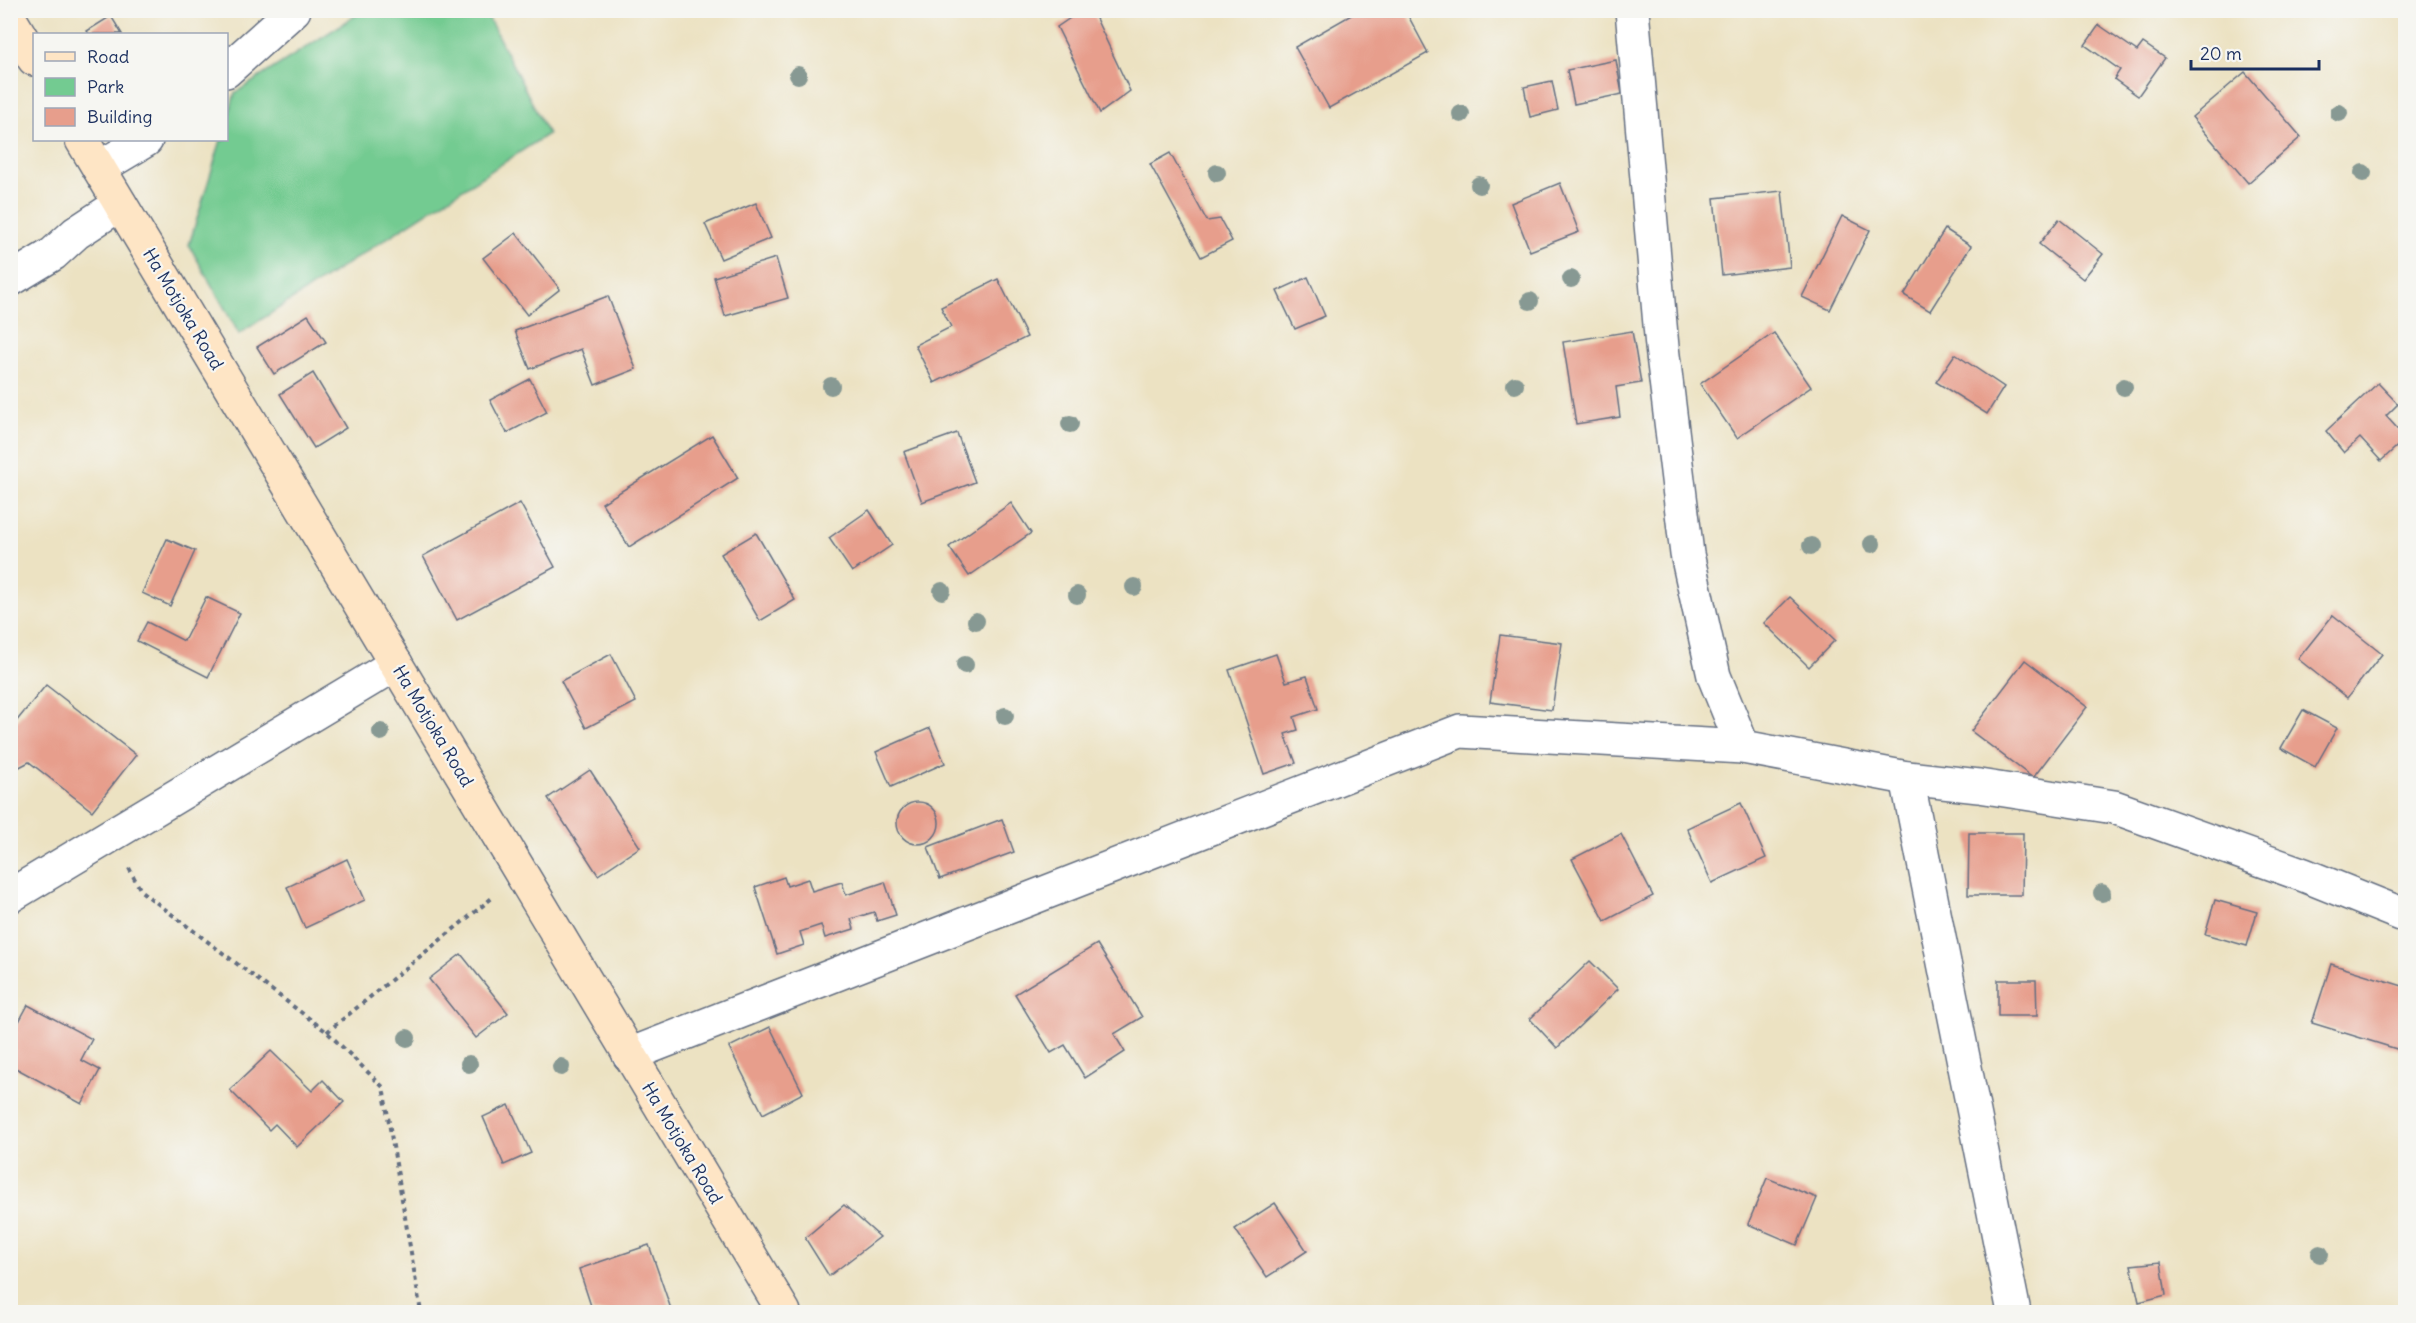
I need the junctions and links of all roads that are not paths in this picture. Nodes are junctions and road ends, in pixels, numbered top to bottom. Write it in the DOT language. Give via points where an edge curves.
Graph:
graph roads {
  1 [pos="294,10"];
  2 [pos="1632,10"];
  3 [pos="10,19"];
  4 [pos="33,58"];
  5 [pos="228,69"];
  6 [pos="83,141"];
  7 [pos="144,141"];
  8 [pos="99,168"];
  9 [pos="120,204"];
  10 [pos="10,280"];
  11 [pos="396,664"];
  12 [pos="1743,747"];
  13 [pos="1907,778"];
  14 [pos="10,896"];
  15 [pos="2406,916"];
  16 [pos="629,1055"];
  17 [pos="784,1312"];
  18 [pos="2014,1312"];
  1 -- 5 [label="street"];
  2 -- 12 [label="street" via="1662,347 1687,554 1714,675"];
  3 -- 4 [label="street"];
  6 -- 8 [label="street, Ha Motjoka Road"];
  7 -- 8 [label="street"];
  8 -- 9 [label="street, Ha Motjoka Road"];
  9 -- 10 [label="street" via="76,233 53,254"];
  9 -- 11 [label="street, Ha Motjoka Road"];
  11 -- 14 [label="street"];
  11 -- 16 [label="street, Ha Motjoka Road"];
  12 -- 13 [label="street"];
  12 -- 16 [label="street" via="1460,731"];
  13 -- 15 [label="street" via="2114,807"];
  13 -- 18 [label="street"];
  16 -- 17 [label="street, Ha Motjoka Road"];
}
